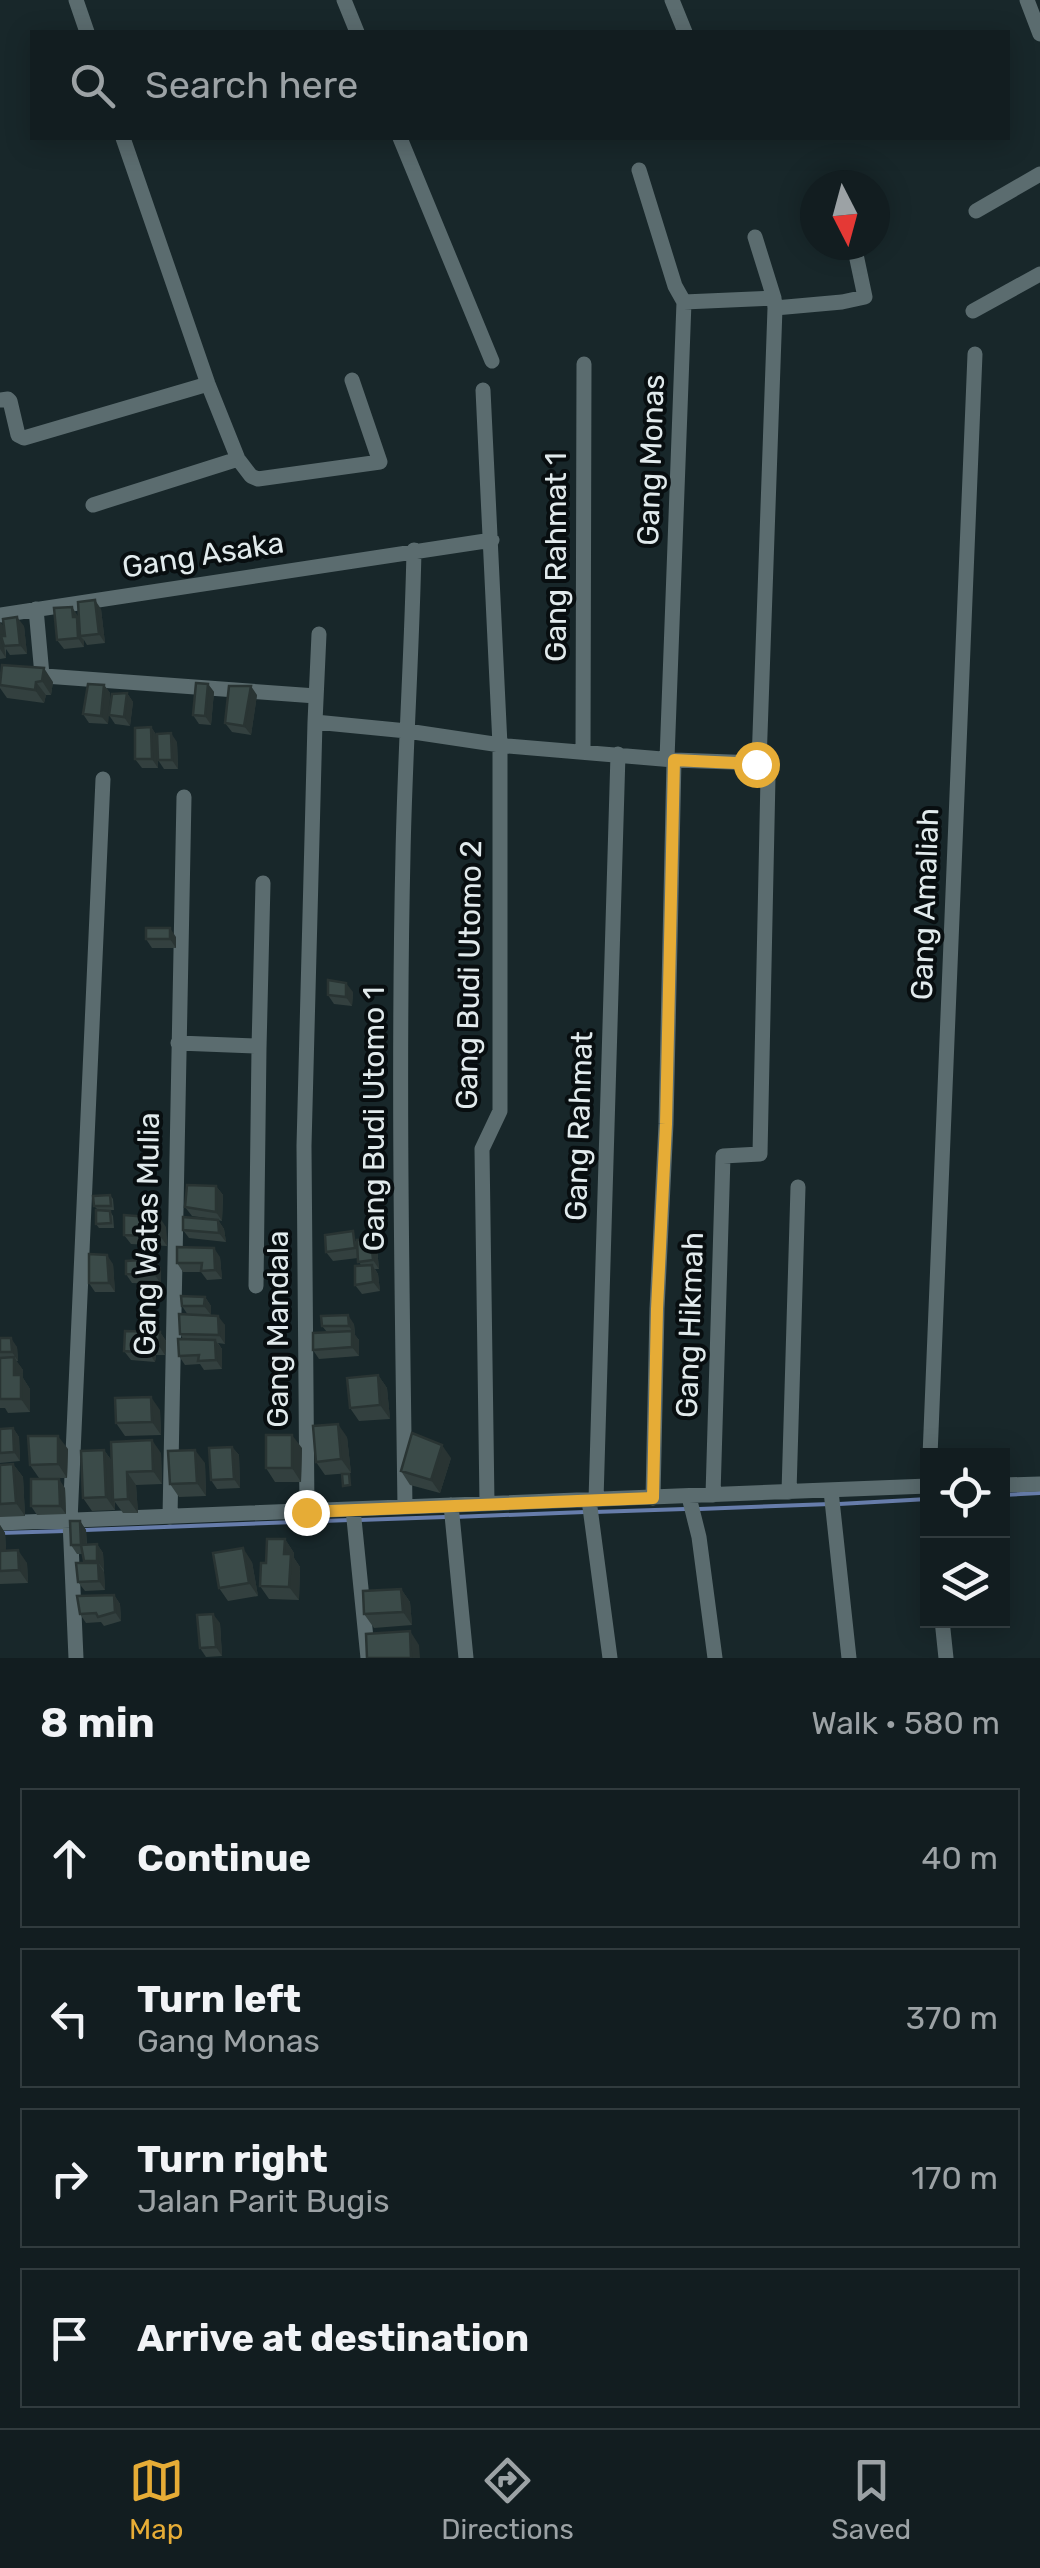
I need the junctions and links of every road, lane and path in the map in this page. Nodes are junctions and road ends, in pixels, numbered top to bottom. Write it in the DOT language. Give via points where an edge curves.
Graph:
graph roads {
  1 [pos="76,0"];
  2 [pos="344,0"];
  3 [pos="672,0"];
  4 [pos="1026,0"];
  5 [pos="87,30"];
  6 [pos="356,30"];
  7 [pos="683,30"];
  8 [pos="1040,34"];
  9 [pos="125,140"];
  10 [pos="401,140"];
  11 [pos="639,170"];
  12 [pos="1040,174"];
  13 [pos="976,211"];
  14 [pos="755,237"];
  15 [pos="857,260"];
  16 [pos="1040,274"];
  17 [pos="684,302"];
  18 [pos="774,303"];
  19 [pos="973,311"];
  20 [pos="975,354"];
  21 [pos="492,361"];
  22 [pos="584,364"];
  23 [pos="352,380"];
  24 [pos="208,384"];
  25 [pos="484,390"];
  26 [pos="0,400"];
  27 [pos="238,459"];
  28 [pos="93,506"];
  29 [pos="492,540"];
  30 [pos="414,550"];
  31 [pos="36,610"];
  32 [pos="0,616"];
  33 [pos="319,634"];
  34 [pos="316,696"];
  35 [pos="315,722"];
  36 [pos="407,731"];
  37 [pos="500,745"];
  38 [pos="583,751"];
  39 [pos="618,754"];
  40 [pos="670,760"];
  41 [pos="758,764"];
  42 [pos="103,779"];
  43 [pos="184,796"];
  44 [pos="263,883"];
  45 [pos="178,1043"];
  46 [pos="258,1048"];
  47 [pos="798,1187"];
  48 [pos="256,1286"];
  49 [pos="930,1448"];
  50 [pos="1010,1484"];
  51 [pos="1040,1484"];
  52 [pos="920,1486"];
  53 [pos="831,1491"];
  54 [pos="789,1492"];
  55 [pos="712,1496"];
  56 [pos="689,1497"];
  57 [pos="653,1498"];
  58 [pos="593,1500"];
  59 [pos="487,1504"];
  60 [pos="451,1506"];
  61 [pos="405,1507"];
  62 [pos="353,1509"];
  63 [pos="306,1512"];
  64 [pos="170,1518"];
  65 [pos="70,1521"];
  66 [pos="0,1523"];
  67 [pos="943,1628"];
  68 [pos="76,1658"];
  69 [pos="368,1658"];
  70 [pos="466,1658"];
  71 [pos="610,1658"];
  72 [pos="714,1658"];
  73 [pos="849,1658"];
  74 [pos="946,1658"];
  1 -- 5 [label="street"];
  2 -- 6 [label="street"];
  3 -- 7 [label="street"];
  4 -- 8 [label="street"];
  9 -- 24 [label="street"];
  10 -- 21 [label="street"];
  11 -- 17 [label="street, Gang Monas"];
  12 -- 13 [label="street"];
  14 -- 18 [label="street"];
  15 -- 18 [label="street" via="865,297"];
  16 -- 19 [label="street"];
  17 -- 18 [label="street"];
  17 -- 40 [label="street, Gang Monas"];
  18 -- 41 [label="street"];
  20 -- 49 [label="street, Gang Amaliah"];
  22 -- 38 [label="street, Gang Rahmat 1"];
  23 -- 27 [label="street" via="380,462 258,479"];
  24 -- 26 [label="street" via="24,438 10,401"];
  24 -- 27 [label="street"];
  25 -- 29 [label="street, Gang Budi Utomo 2"];
  27 -- 28 [label="street"];
  29 -- 30 [label="street, Gang Asaka"];
  29 -- 37 [label="street, Gang Budi Utomo 2"];
  30 -- 31 [label="street, Gang Asaka"];
  30 -- 36 [label="street, Gang Budi Utomo 1"];
  31 -- 32 [label="street, Gang Asaka"];
  31 -- 34 [label="street" via="45,676"];
  33 -- 34 [label="street, Gang Mandala"];
  34 -- 35 [label="street, Gang Mandala"];
  35 -- 36 [label="street"];
  35 -- 63 [label="street, Gang Mandala" via="304,1146"];
  36 -- 37 [label="street"];
  36 -- 61 [label="street, Gang Budi Utomo 1" via="399,1126"];
  37 -- 38 [label="street"];
  37 -- 59 [label="street, Gang Budi Utomo 2" via="500,1111 482,1149"];
  38 -- 39 [label="street"];
  39 -- 40 [label="street"];
  39 -- 58 [label="street, Gang Rahmat"];
  40 -- 41 [label="street"];
  40 -- 57 [label="street, Gang Monas"];
  41 -- 55 [label="street, Gang Hikmah" via="768,778 760,1154 723,1156"];
  42 -- 65 [label="street"];
  43 -- 45 [label="street, Gang Watas Mulia"];
  44 -- 46 [label="street"];
  45 -- 46 [label="street"];
  45 -- 64 [label="street, Gang Watas Mulia"];
  46 -- 48 [label="street"];
  47 -- 54 [label="street"];
  50 -- 51 [label="street"];
  52 -- 53 [label="street"];
  53 -- 54 [label="street"];
  53 -- 73 [label="street"];
  54 -- 55 [label="street"];
  55 -- 56 [label="street"];
  56 -- 57 [label="street"];
  56 -- 72 [label="street"];
  57 -- 58 [label="street"];
  58 -- 59 [label="street"];
  58 -- 71 [label="street, Gang Rahmat"];
  59 -- 60 [label="street"];
  60 -- 61 [label="street"];
  60 -- 70 [label="street"];
  61 -- 62 [label="street"];
  62 -- 63 [label="street"];
  62 -- 69 [label="street"];
  63 -- 64 [label="street"];
  64 -- 65 [label="street"];
  65 -- 66 [label="street"];
  65 -- 68 [label="street"];
  67 -- 74 [label="street"];
}
